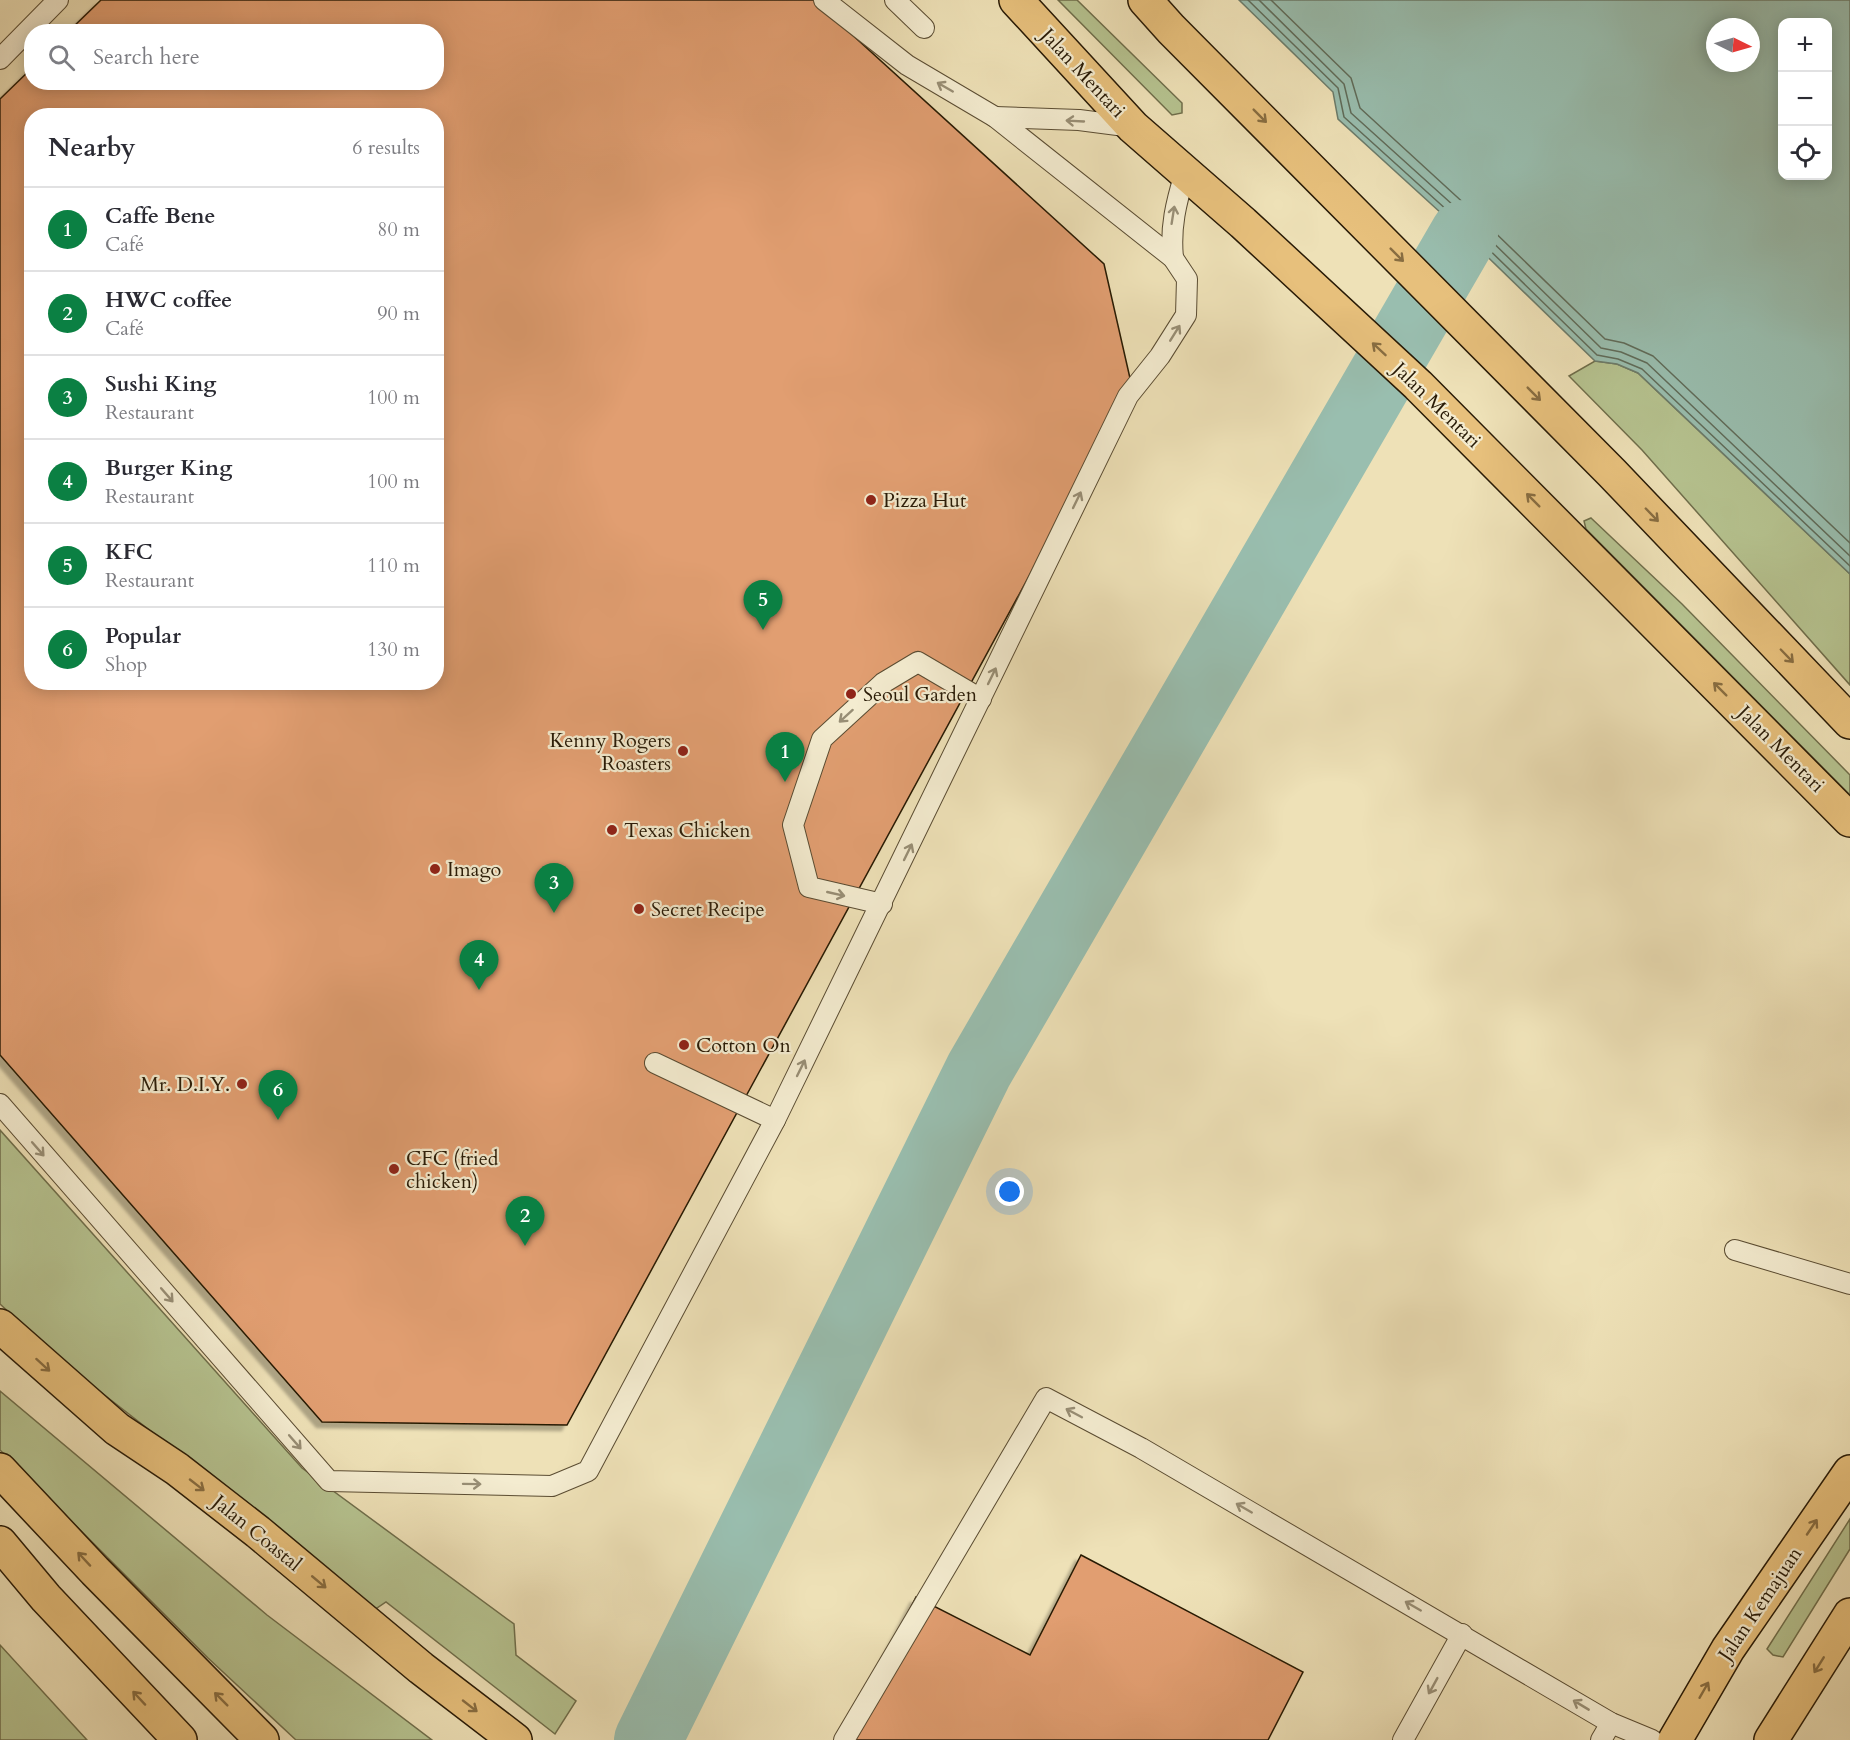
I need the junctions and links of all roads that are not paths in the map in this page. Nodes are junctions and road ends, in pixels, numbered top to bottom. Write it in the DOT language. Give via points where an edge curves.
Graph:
graph roads {
  1 [pos="58,0"];
  2 [pos="824,0"];
  3 [pos="895,0"];
  4 [pos="1016,0"];
  5 [pos="1147,0"];
  6 [pos="34,24"];
  7 [pos="924,28"];
  8 [pos="24,35"];
  9 [pos="0,59"];
  10 [pos="995,117"];
  11 [pos="1133,127"];
  12 [pos="1185,174"];
  13 [pos="1173,258"];
  14 [pos="981,699"];
  15 [pos="1850,722"];
  16 [pos="1850,820"];
  17 [pos="882,904"];
  18 [pos="655,1063"];
  19 [pos="0,1104"];
  20 [pos="775,1120"];
  21 [pos="1734,1250"];
  22 [pos="1850,1284"];
  23 [pos="0,1326"];
  24 [pos="0,1470"];
  25 [pos="1850,1472"];
  26 [pos="0,1543"];
  27 [pos="1850,1615"];
  28 [pos="1462,1634"];
  29 [pos="1606,1732"];
  30 [pos="1778,1736"];
  31 [pos="180,1740"];
  32 [pos="262,1740"];
  33 [pos="515,1740"];
  34 [pos="844,1740"];
  35 [pos="1403,1740"];
  36 [pos="1652,1740"];
  37 [pos="1675,1740"];
  1 -- 6 [label="lane"];
  10 -- 2 [label="lane, one-way" via="907,65"];
  3 -- 7 [label="lane"];
  4 -- 11 [label="main road, Jalan Mentari"];
  5 -- 15 [label="main road, one-way" via="1171,29 1612,473"];
  8 -- 9 [label="lane"];
  11 -- 10 [label="lane, one-way" via="1079,120"];
  10 -- 13 [label="lane"];
  11 -- 12 [label="main road, Jalan Mentari"];
  13 -- 12 [label="lane, one-way" via="1174,206"];
  16 -- 12 [label="main road, Jalan Mentari, one-way" via="1418,385"];
  14 -- 13 [label="lane, one-way" via="1128,396 1186,315 1187,279"];
  17 -- 14 [label="lane, one-way"];
  14 -- 17 [label="lane, one-way" via="918,662 883,683 822,739 793,825 809,887"];
  20 -- 17 [label="lane, one-way"];
  18 -- 20 [label="lane"];
  19 -- 20 [label="lane, one-way" via="329,1481 540,1486 552,1486 588,1471"];
  21 -- 22 [label="lane"];
  23 -- 33 [label="main road, Jalan Coastal, one-way" via="117,1429 249,1525"];
  32 -- 24 [label="main road, one-way"];
  37 -- 25 [label="main road, Jalan Kemajuan, one-way" via="1728,1649"];
  31 -- 26 [label="main road, one-way" via="54,1607"];
  27 -- 30 [label="main road, one-way"];
  29 -- 28 [label="lane, one-way"];
  28 -- 34 [label="lane, one-way" via="1141,1448 1046,1398"];
  28 -- 35 [label="lane, one-way"];
  29 -- 36 [label="lane"];
}
